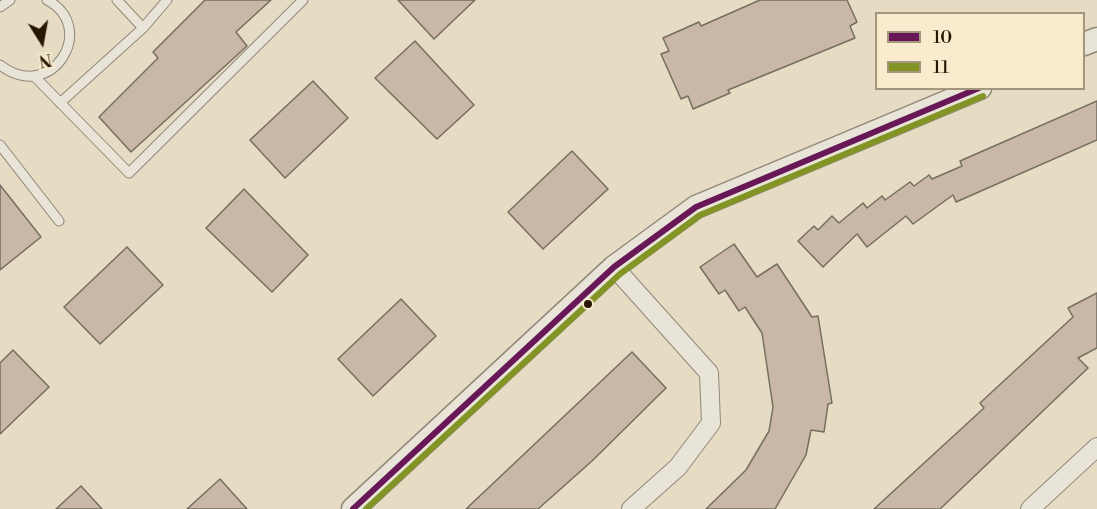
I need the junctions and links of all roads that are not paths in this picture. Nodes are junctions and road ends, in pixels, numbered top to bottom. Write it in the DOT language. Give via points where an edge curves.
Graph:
graph roads {
  1 [pos="10,0"];
  2 [pos="47,0"];
  3 [pos="117,0"];
  4 [pos="167,0"];
  5 [pos="303,0"];
  6 [pos="0,7"];
  7 [pos="143,27"];
  8 [pos="0,65"];
  9 [pos="35,77"];
  10 [pos="975,90"];
  11 [pos="60,103"];
  12 [pos="0,145"];
  13 [pos="59,221"];
  14 [pos="614,267"];
  15 [pos="1097,447"];
  16 [pos="353,509"];
  17 [pos="631,509"];
  18 [pos="1030,509"];
  1 -- 6 [label="lane"];
  2 -- 9 [label="lane" via="63,13 70,39 59,64"];
  3 -- 7 [label="lane"];
  4 -- 7 [label="lane"];
  5 -- 11 [label="lane" via="129,173"];
  7 -- 11 [label="lane"];
  8 -- 9 [label="lane" via="21,76"];
  9 -- 11 [label="lane"];
  10 -- 14 [label="street" via="696,207"];
  12 -- 13 [label="lane"];
  14 -- 16 [label="street"];
  14 -- 17 [label="street" via="709,373 711,423 678,466"];
  15 -- 18 [label="street"];
}
